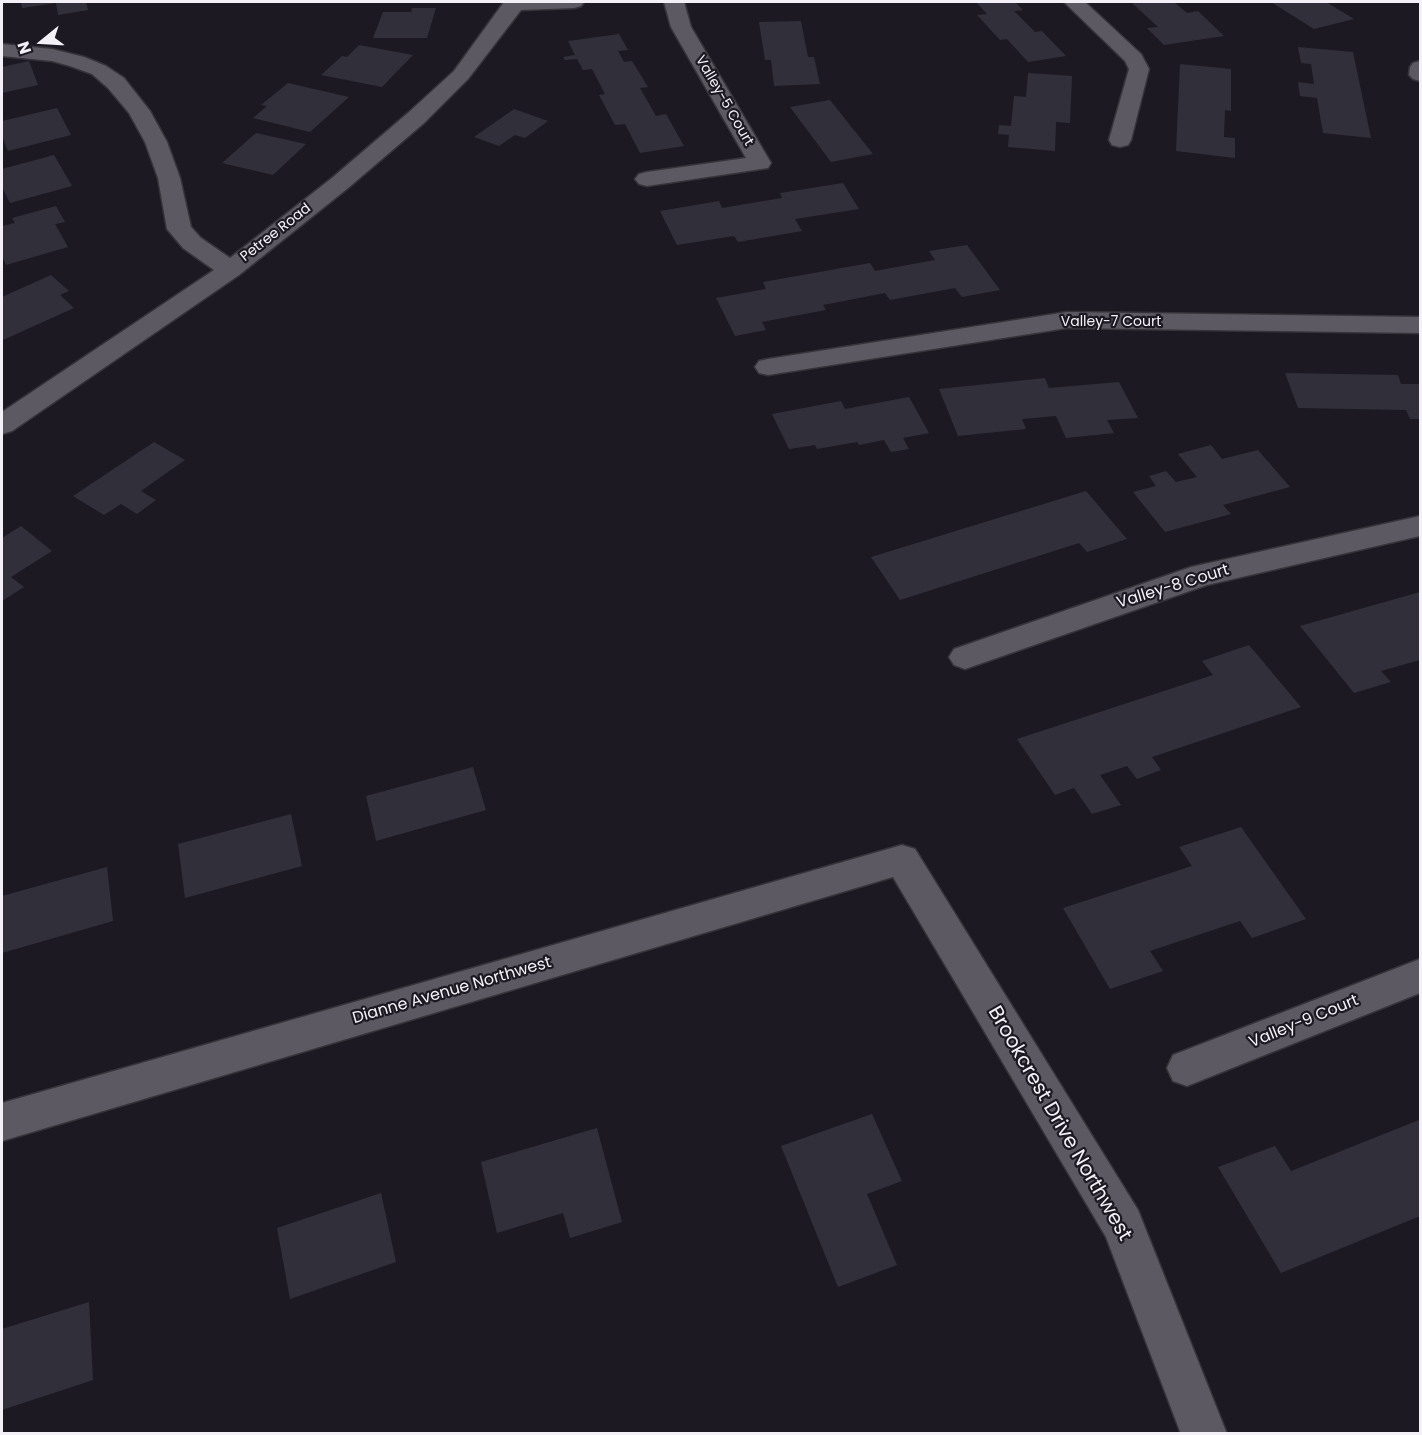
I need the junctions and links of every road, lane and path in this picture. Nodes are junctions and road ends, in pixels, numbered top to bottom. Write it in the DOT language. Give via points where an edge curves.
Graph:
graph roads {
  1 [pos="574,2"];
  2 [pos="674,2"];
  3 [pos="1074,2"];
  4 [pos="515,3"];
  5 [pos="2,50"];
  6 [pos="1420,67"];
  7 [pos="1420,75"];
  8 [pos="1120,140"];
  9 [pos="647,179"];
  10 [pos="230,270"];
  11 [pos="1420,325"];
  12 [pos="768,367"];
  13 [pos="2,425"];
  14 [pos="1420,526"];
  15 [pos="966,657"];
  16 [pos="902,860"];
  17 [pos="1420,976"];
  18 [pos="1187,1068"];
  19 [pos="2,1122"];
  20 [pos="1204,1434"];
  1 -- 4 [label="street"];
  2 -- 9 [label="street, Valley-5 Court" via="681,27 760,163"];
  3 -- 8 [label="street" via="1134,58 1139,69"];
  4 -- 10 [label="street, Petree Road" via="460,75 416,118"];
  5 -- 10 [label="street" via="77,61 116,83 139,111 156,142 169,178 179,229"];
  6 -- 7 [label="street"];
  10 -- 13 [label="street, Petree Road"];
  11 -- 12 [label="street, Valley-7 Court" via="1067,320"];
  14 -- 15 [label="street, Valley-8 Court" via="1202,574"];
  16 -- 19 [label="street, Dianne Avenue Northwest"];
  16 -- 20 [label="street, Brookcrest Drive Northwest" via="1123,1225"];
  17 -- 18 [label="street, Valley-9 Court"];
}
